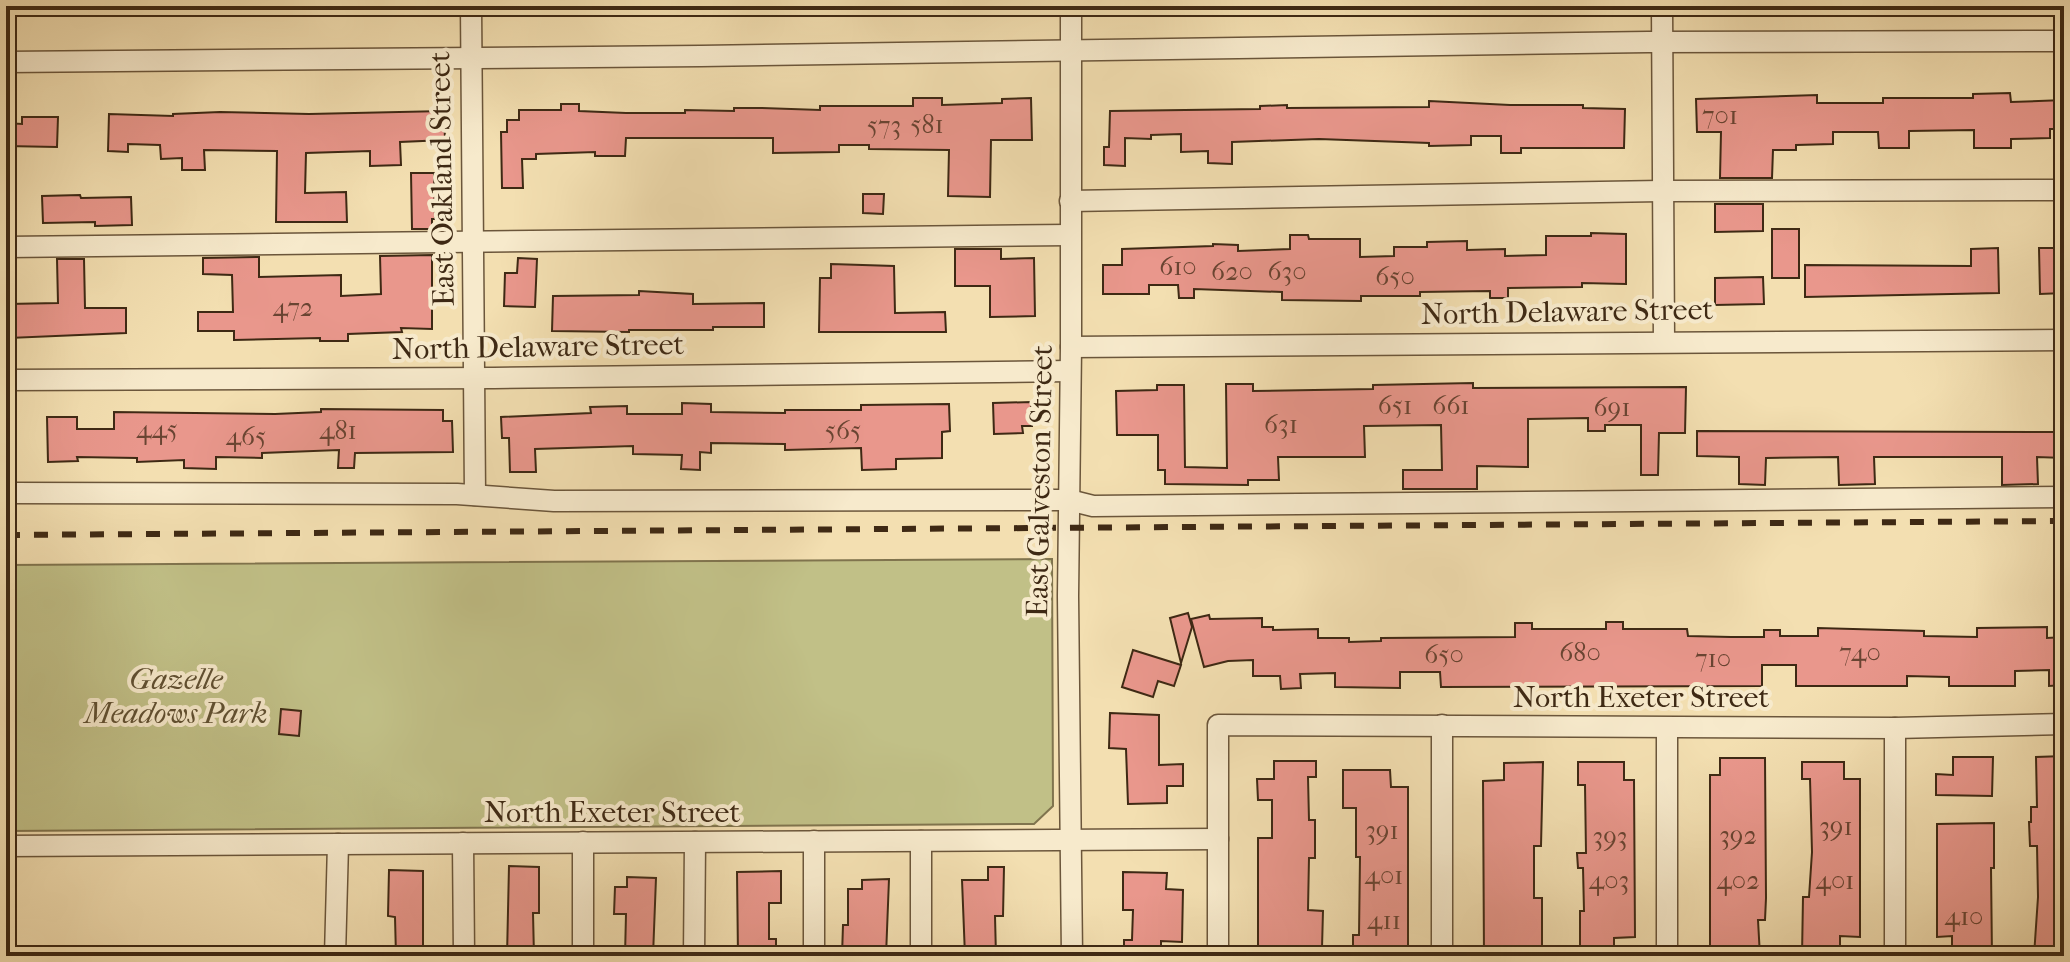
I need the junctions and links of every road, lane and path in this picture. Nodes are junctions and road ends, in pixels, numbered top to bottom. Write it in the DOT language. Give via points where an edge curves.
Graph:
graph roads {
  1 [pos="471,6"];
  2 [pos="1071,6"];
  3 [pos="1662,6"];
  4 [pos="2064,41"];
  5 [pos="1662,42"];
  6 [pos="1070,50"];
  7 [pos="471,58"];
  8 [pos="6,62"];
  9 [pos="2064,190"];
  10 [pos="1661,191"];
  11 [pos="1070,201"];
  12 [pos="1070,235"];
  13 [pos="473,242"];
  14 [pos="6,247"];
  15 [pos="2064,340"];
  16 [pos="1664,341"];
  17 [pos="1071,347"];
  18 [pos="1070,371"];
  19 [pos="474,378"];
  20 [pos="6,380"];
  21 [pos="6,493"];
  22 [pos="475,495"];
  23 [pos="2064,497"];
  24 [pos="1069,500"];
  25 [pos="2064,724"];
  26 [pos="1442,725"];
  27 [pos="1667,728"];
  28 [pos="1895,728"];
  29 [pos="1218,839"];
  30 [pos="1072,840"];
  31 [pos="814,841"];
  32 [pos="921,841"];
  33 [pos="583,842"];
  34 [pos="695,842"];
  35 [pos="463,843"];
  36 [pos="338,844"];
  37 [pos="6,846"];
  38 [pos="335,956"];
  39 [pos="464,956"];
  40 [pos="583,956"];
  41 [pos="694,956"];
  42 [pos="814,956"];
  43 [pos="921,956"];
  44 [pos="1072,956"];
  45 [pos="1218,956"];
  46 [pos="1442,956"];
  47 [pos="1667,956"];
  48 [pos="1895,956"];
  1 -- 7 [label="street, East Oakland Street"];
  2 -- 6 [label="street, East Galveston Street"];
  3 -- 5 [label="street"];
  4 -- 5 [label="street"];
  5 -- 6 [label="street"];
  5 -- 10 [label="street"];
  6 -- 7 [label="street"];
  6 -- 11 [label="street, East Galveston Street"];
  7 -- 8 [label="street"];
  7 -- 13 [label="street, East Oakland Street"];
  9 -- 10 [label="street"];
  10 -- 11 [label="street"];
  10 -- 16 [label="street"];
  11 -- 12 [label="street, East Galveston Street"];
  12 -- 13 [label="street"];
  12 -- 17 [label="street, East Galveston Street"];
  13 -- 14 [label="street"];
  13 -- 19 [label="street, East Oakland Street"];
  15 -- 16 [label="street, North Delaware Street"];
  16 -- 17 [label="street, North Delaware Street"];
  17 -- 18 [label="street, East Galveston Street"];
  18 -- 19 [label="street, North Delaware Street"];
  18 -- 24 [label="street, East Galveston Street"];
  19 -- 20 [label="street, North Delaware Street"];
  19 -- 22 [label="street, East Oakland Street"];
  21 -- 22 [label="street"];
  22 -- 24 [label="street" via="554,501"];
  23 -- 24 [label="street" via="1093,506"];
  24 -- 30 [label="street, East Galveston Street"];
  25 -- 28 [label="street, North Exeter Street"];
  26 -- 27 [label="street, North Exeter Street"];
  26 -- 29 [label="street, North Exeter Street" via="1218,725"];
  26 -- 46 [label="street"];
  27 -- 28 [label="street, North Exeter Street"];
  27 -- 47 [label="street"];
  28 -- 48 [label="street"];
  29 -- 30 [label="street, North Exeter Street"];
  29 -- 45 [label="street"];
  30 -- 32 [label="street, North Exeter Street"];
  30 -- 44 [label="street, East Galveston Street"];
  31 -- 32 [label="street, North Exeter Street"];
  31 -- 34 [label="street, North Exeter Street"];
  31 -- 42 [label="street"];
  32 -- 43 [label="street"];
  33 -- 34 [label="street, North Exeter Street"];
  33 -- 35 [label="street, North Exeter Street"];
  33 -- 40 [label="street"];
  34 -- 41 [label="street"];
  35 -- 36 [label="street, North Exeter Street"];
  35 -- 39 [label="street"];
  36 -- 37 [label="street, North Exeter Street"];
  36 -- 38 [label="street"];
}
